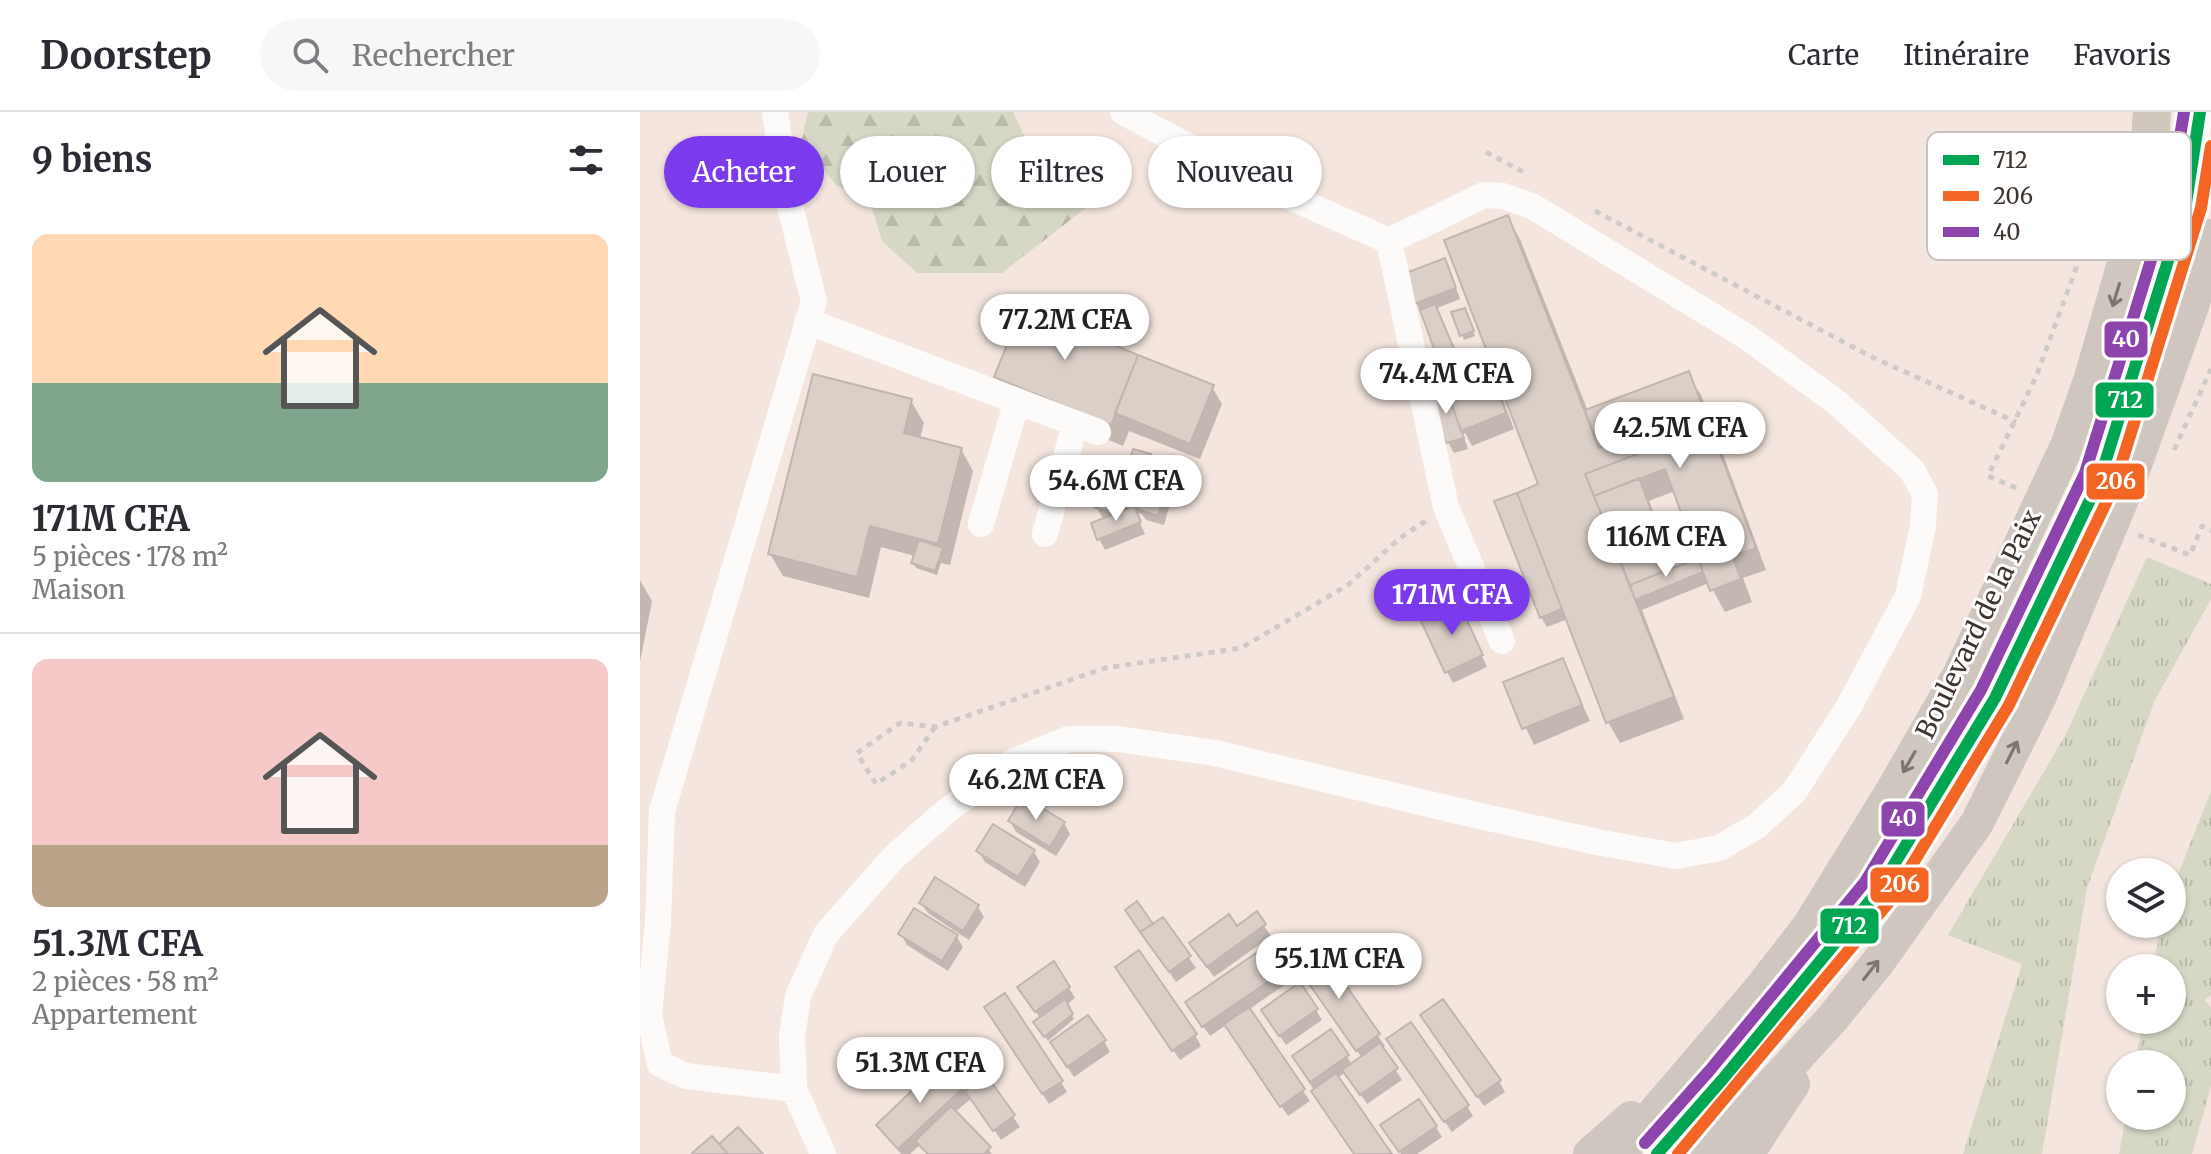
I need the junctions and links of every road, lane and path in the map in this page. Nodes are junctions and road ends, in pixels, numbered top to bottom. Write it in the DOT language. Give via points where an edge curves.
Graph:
graph roads {
  1 [pos="775,112"];
  2 [pos="1123,112"];
  3 [pos="2152,112"];
  4 [pos="2166,112"];
  5 [pos="2200,112"];
  6 [pos="2150,132"];
  7 [pos="2161,132"];
  8 [pos="2211,138"];
  9 [pos="1486,152"];
  10 [pos="2191,170"];
  11 [pos="1528,175"];
  12 [pos="2191,190"];
  13 [pos="1583,205"];
  14 [pos="2211,236"];
  15 [pos="1389,241"];
  16 [pos="2126,260"];
  17 [pos="2168,260"];
  18 [pos="2078,263"];
  19 [pos="807,321"];
  20 [pos="2211,369"];
  21 [pos="1017,401"];
  22 [pos="2016,422"];
  23 [pos="2173,453"];
  24 [pos="1988,476"];
  25 [pos="1446,507"];
  26 [pos="981,524"];
  27 [pos="2211,531"];
  28 [pos="1045,534"];
  29 [pos="2190,555"];
  30 [pos="1502,641"];
  31 [pos="935,727"];
  32 [pos="1831,1020"];
  33 [pos="1704,1056"];
  34 [pos="794,1089"];
  35 [pos="823,1154"];
  36 [pos="1590,1154"];
  37 [pos="1619,1154"];
  38 [pos="1657,1154"];
  39 [pos="1708,1154"];
  40 [pos="1747,1154"];
  1 -- 19 [label="lane" via="788,198 814,302"];
  2 -- 15 [label="lane" via="1254,181"];
  3 -- 6 [label="highway"];
  4 -- 7 [label="main road, Boulevard de la Paix"];
  5 -- 10 [label="lane, Boulevard de la Paix"];
  8 -- 12 [label="lane"];
  9 -- 11 [label="path"];
  13 -- 22 [label="path" via="1872,357"];
  32 -- 14 [label="main road, one-way" via="1977,823 2040,696 2127,487 2192,306"];
  15 -- 25 [label="lane"];
  15 -- 34 [label="lane" via="1484,195 1532,206 1747,337 1836,402 1912,470 1925,494 1908,596 1848,708 1794,792 1757,826 1719,848 1676,856 1215,753 1118,739 1068,739 1010,763 943,814 894,857 826,934 798,996 792,1037"];
  16 -- 33 [label="main road, Boulevard de la Paix, one-way" via="2067,446 1959,675 1809,926"];
  17 -- 38 [label="lane, Boulevard de la Paix" via="2100,479 1995,698 1878,891"];
  18 -- 22 [label="path"];
  19 -- 21 [label="lane"];
  19 -- 34 [label="lane" via="662,811 649,1015 660,1064 686,1076"];
  20 -- 23 [label="path"];
  21 -- 26 [label="lane"];
  21 -- 28 [label="lane" via="1086,428"];
  22 -- 24 [label="path"];
  25 -- 30 [label="lane"];
  25 -- 31 [label="path" via="1400,538 1348,585 1241,648 1105,668"];
  27 -- 29 [label="path" via="2202,526"];
  31 -- 31 [label="path" via="912,760 876,784 857,753 900,723"];
  32 -- 39 [label="main road"];
  32 -- 40 [label="main road"];
  33 -- 36 [label="main road"];
  33 -- 37 [label="main road, Boulevard de la Paix"];
  34 -- 35 [label="lane"];
}
